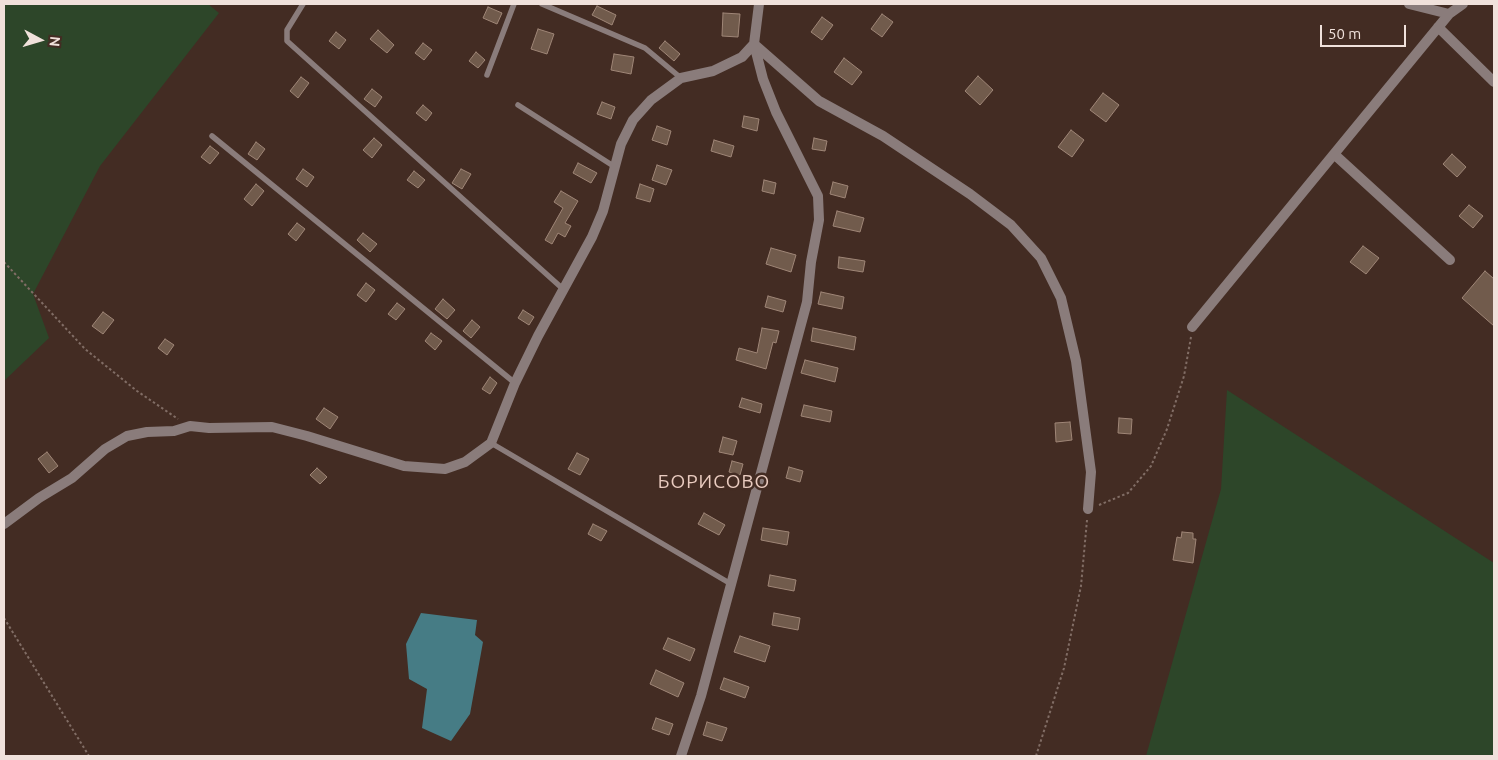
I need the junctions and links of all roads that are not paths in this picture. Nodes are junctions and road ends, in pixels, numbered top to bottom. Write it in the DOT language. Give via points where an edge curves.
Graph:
graph roads {
  1 [pos="304,4"];
  2 [pos="514,4"];
  3 [pos="542,4"];
  4 [pos="759,4"];
  5 [pos="1409,4"];
  6 [pos="1463,4"];
  7 [pos="1449,14"];
  8 [pos="1438,28"];
  9 [pos="754,44"];
  10 [pos="486,75"];
  11 [pos="681,78"];
  12 [pos="1494,82"];
  13 [pos="518,105"];
  14 [pos="212,136"];
  15 [pos="1334,154"];
  16 [pos="615,167"];
  17 [pos="1450,260"];
  18 [pos="563,289"];
  19 [pos="1192,327"];
  20 [pos="515,383"];
  21 [pos="491,443"];
  22 [pos="1088,509"];
  23 [pos="4,524"];
  24 [pos="731,584"];
  25 [pos="681,756"];
  1 -- 18 [label="lane" via="287,30 287,41"];
  2 -- 10 [label="lane"];
  3 -- 11 [label="lane" via="645,48"];
  4 -- 9 [label="street"];
  5 -- 7 [label="street"];
  6 -- 7 [label="street"];
  7 -- 8 [label="street"];
  8 -- 12 [label="street"];
  8 -- 15 [label="street"];
  9 -- 11 [label="street" via="742,57 713,71"];
  9 -- 22 [label="street" via="819,101 883,136 970,194 1011,225 1041,258 1061,298 1076,361 1090,472"];
  9 -- 24 [label="street" via="776,112 818,196 819,220 807,302"];
  11 -- 16 [label="street" via="651,100 633,120 621,144"];
  13 -- 16 [label="lane"];
  14 -- 20 [label="lane"];
  15 -- 17 [label="street"];
  15 -- 19 [label="street"];
  16 -- 18 [label="street" via="592,237"];
  18 -- 20 [label="street"];
  20 -- 21 [label="street"];
  21 -- 23 [label="street" via="466,462 445,469 404,466 272,427 190,426 147,432 127,436 105,449 72,478"];
  21 -- 24 [label="lane"];
  24 -- 25 [label="street"];
}
